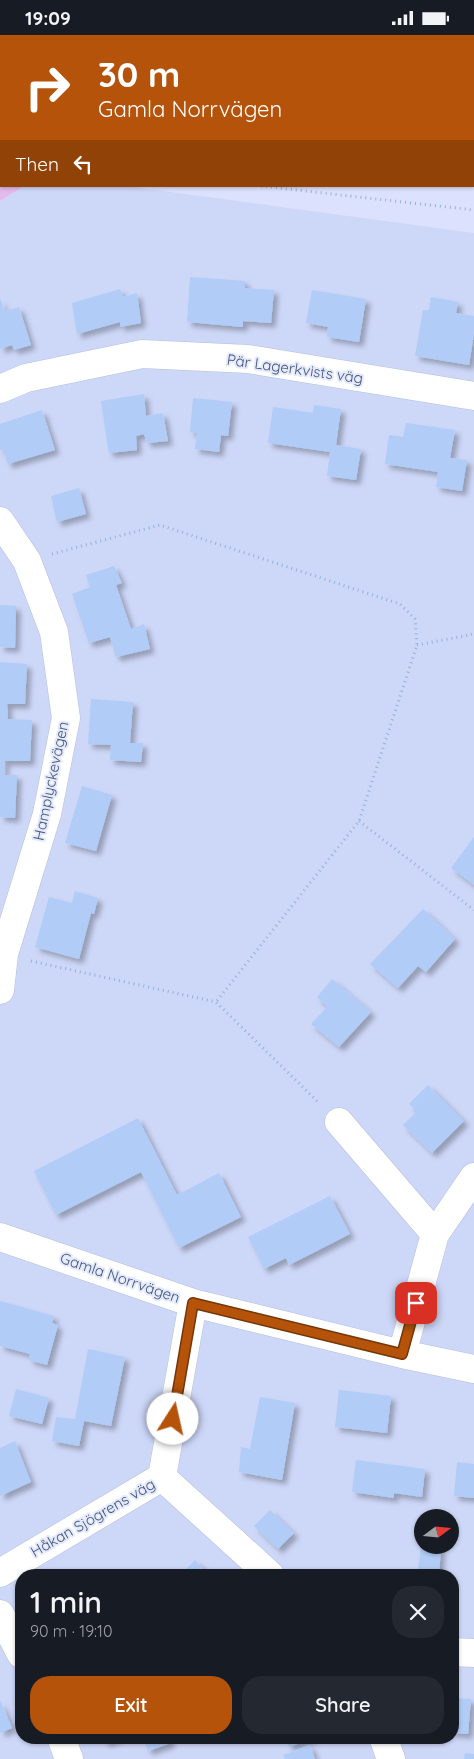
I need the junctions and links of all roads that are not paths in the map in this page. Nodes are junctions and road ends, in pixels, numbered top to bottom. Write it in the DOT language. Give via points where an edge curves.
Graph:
graph roads {
  1 [pos="0,389"];
  2 [pos="474,396"];
  3 [pos="0,521"];
  4 [pos="0,990"];
  5 [pos="340,1122"];
  6 [pos="474,1177"];
  7 [pos="435,1234"];
  8 [pos="0,1237"];
  9 [pos="193,1303"];
  10 [pos="402,1354"];
  11 [pos="474,1369"];
  12 [pos="162,1477"];
  13 [pos="263,1569"];
  14 [pos="0,1573"];
  15 [pos="0,1614"];
  16 [pos="15,1643"];
  17 [pos="459,1652"];
  18 [pos="474,1653"];
  19 [pos="64,1744"];
  20 [pos="386,1744"];
  21 [pos="69,1759"];
  22 [pos="391,1759"];
  1 -- 2 [label="street, Pär Lagerkvists väg" via="26,378 142,354 248,359"];
  3 -- 4 [label="street, Hamplyckevägen" via="27,561 54,632 66,718 46,814 4,955"];
  5 -- 7 [label="street"];
  6 -- 7 [label="street"];
  7 -- 10 [label="street"];
  8 -- 9 [label="street, Gamla Norrvägen"];
  9 -- 10 [label="street, Gamla Norrvägen"];
  9 -- 12 [label="street, Håkan Sjögrens väg"];
  10 -- 11 [label="street, Gamla Norrvägen"];
  12 -- 13 [label="street"];
  12 -- 14 [label="street, Håkan Sjögrens väg"];
  15 -- 16 [label="street"];
  17 -- 18 [label="street"];
  19 -- 21 [label="street"];
  20 -- 22 [label="street"];
}
